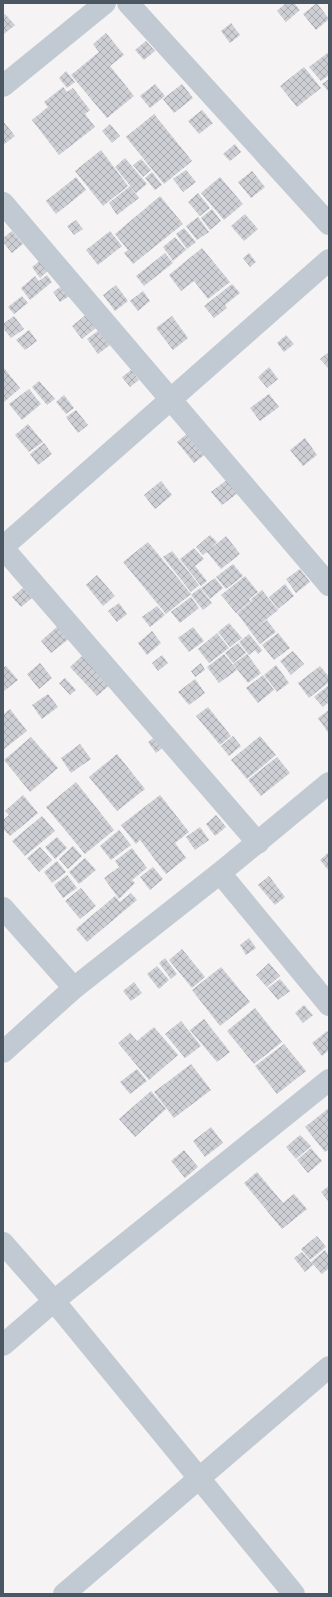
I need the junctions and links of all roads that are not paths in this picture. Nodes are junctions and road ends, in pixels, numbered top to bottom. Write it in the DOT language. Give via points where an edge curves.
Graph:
graph roads {
  1 [pos="105,3"];
  2 [pos="128,3"];
  3 [pos="3,86"];
  4 [pos="3,203"];
  5 [pos="329,224"];
  6 [pos="329,260"];
  7 [pos="171,400"];
  8 [pos="3,547"];
  9 [pos="329,585"];
  10 [pos="329,783"];
  11 [pos="258,843"];
  12 [pos="220,873"];
  13 [pos="3,908"];
  14 [pos="74,988"];
  15 [pos="329,1006"];
  16 [pos="3,1052"];
  17 [pos="329,1080"];
  18 [pos="3,1243"];
  19 [pos="54,1301"];
  20 [pos="3,1345"];
  21 [pos="329,1367"];
  22 [pos="199,1478"];
  23 [pos="64,1594"];
  24 [pos="294,1594"];
  1 -- 3 [label="street"];
  2 -- 5 [label="street"];
  4 -- 7 [label="street"];
  6 -- 7 [label="street"];
  7 -- 8 [label="street"];
  7 -- 9 [label="street"];
  8 -- 11 [label="street"];
  10 -- 11 [label="street"];
  11 -- 12 [label="street"];
  12 -- 14 [label="street"];
  12 -- 15 [label="street"];
  13 -- 14 [label="street"];
  14 -- 16 [label="street"];
  17 -- 19 [label="street"];
  18 -- 19 [label="street"];
  19 -- 20 [label="street"];
  19 -- 22 [label="street"];
  21 -- 22 [label="street"];
  22 -- 23 [label="street"];
  22 -- 24 [label="street"];
}
